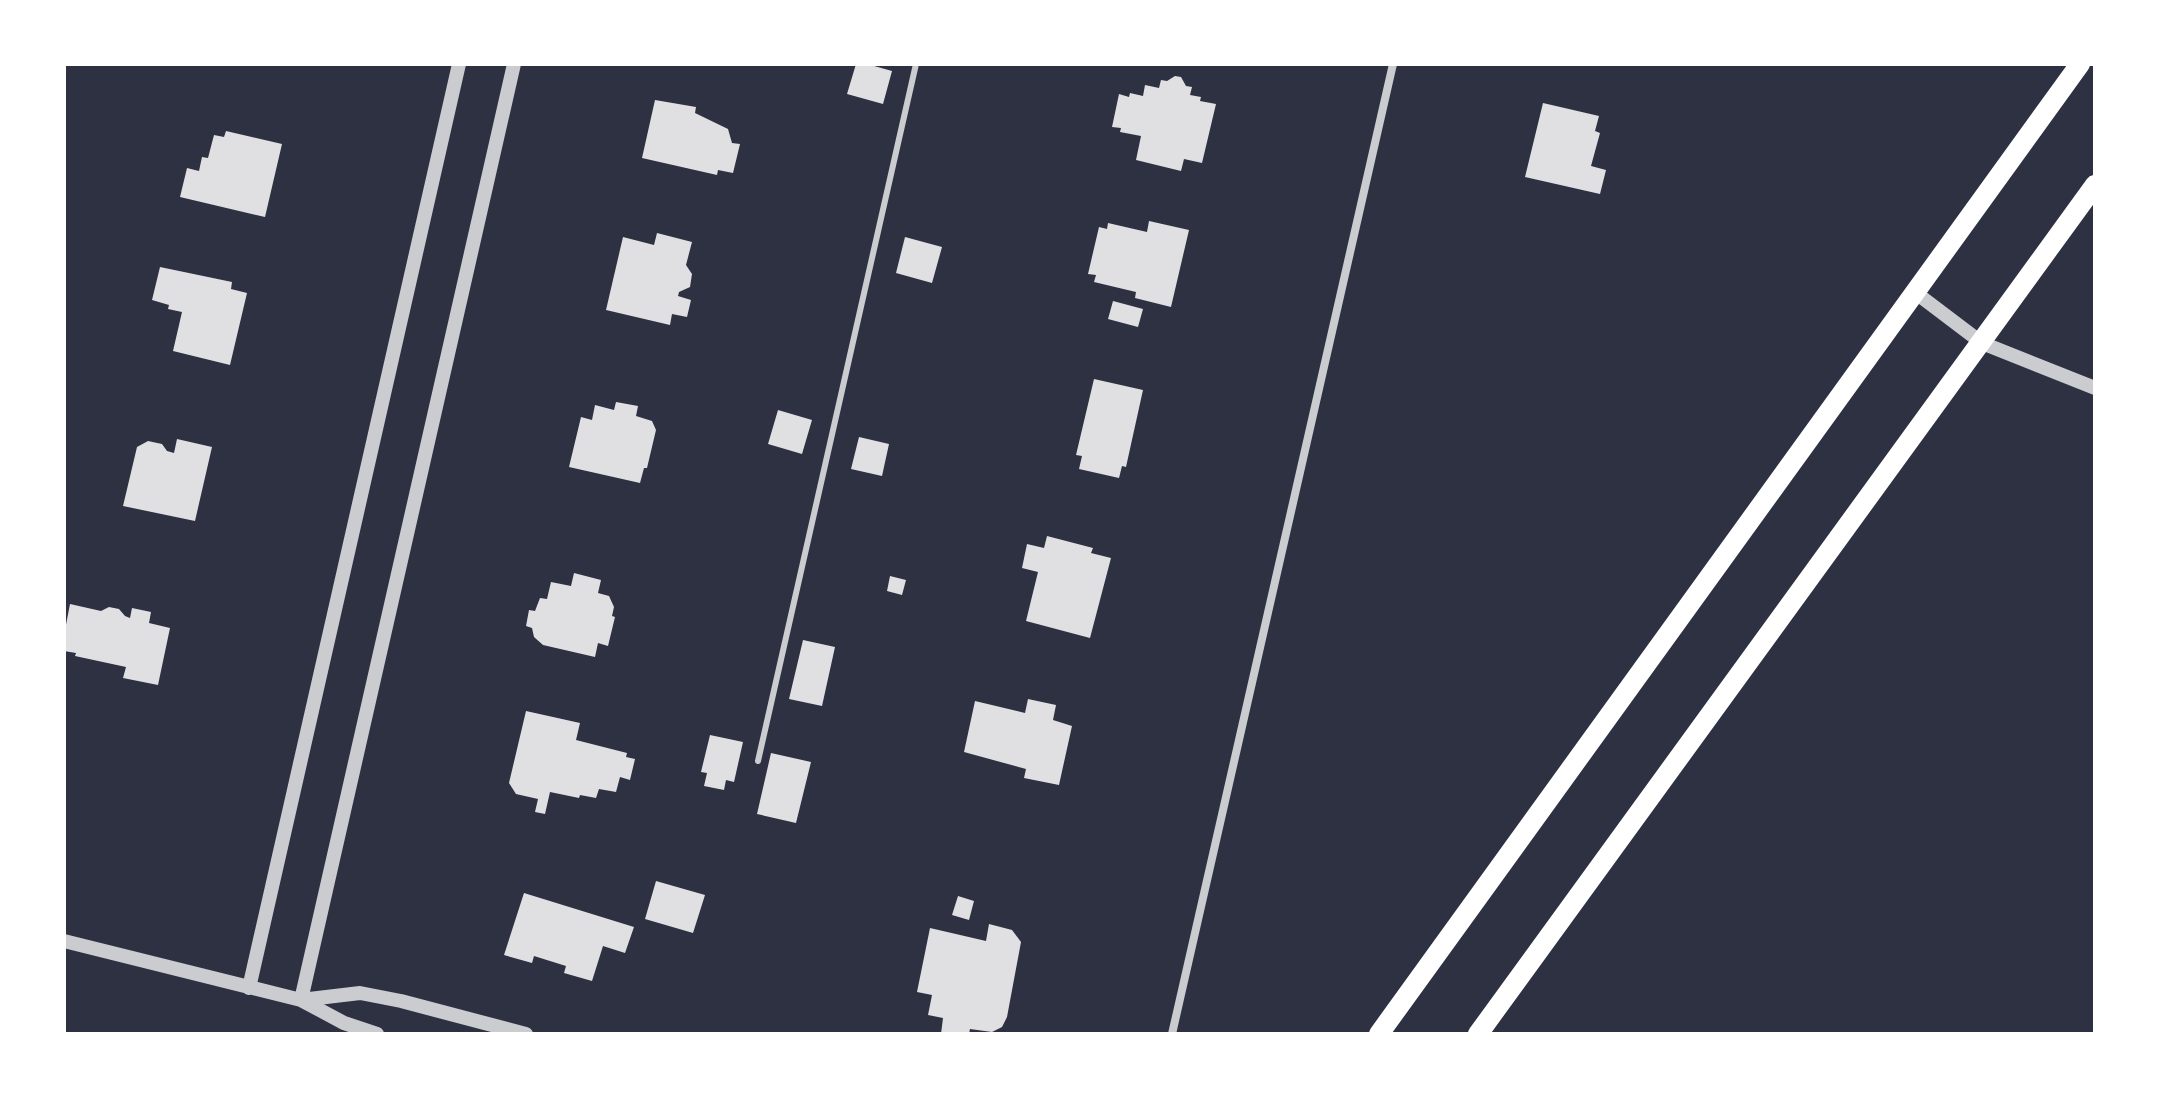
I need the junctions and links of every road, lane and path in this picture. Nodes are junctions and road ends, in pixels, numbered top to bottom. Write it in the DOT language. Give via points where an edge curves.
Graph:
graph roads {
  1 [pos="459,64"];
  2 [pos="514,64"];
  3 [pos="916,64"];
  4 [pos="1393,64"];
  5 [pos="2080,64"];
  6 [pos="2095,185"];
  7 [pos="1916,293"];
  8 [pos="1982,343"];
  9 [pos="2095,388"];
  10 [pos="758,761"];
  11 [pos="64,941"];
  12 [pos="249,988"];
  13 [pos="301,1000"];
  14 [pos="495,1030"];
  15 [pos="377,1034"];
  16 [pos="526,1034"];
  17 [pos="1172,1034"];
  18 [pos="1379,1034"];
  19 [pos="1478,1034"];
  1 -- 12 [label="street"];
  2 -- 13 [label="street"];
  3 -- 10 [label="lane"];
  4 -- 17 [label="street"];
  5 -- 7 [label="main road"];
  6 -- 8 [label="main road"];
  7 -- 8 [label="street"];
  7 -- 18 [label="main road"];
  8 -- 9 [label="street"];
  8 -- 19 [label="main road"];
  11 -- 12 [label="street"];
  12 -- 13 [label="street"];
  13 -- 14 [label="street" via="360,993"];
  13 -- 15 [label="street"];
  14 -- 16 [label="street"];
}
